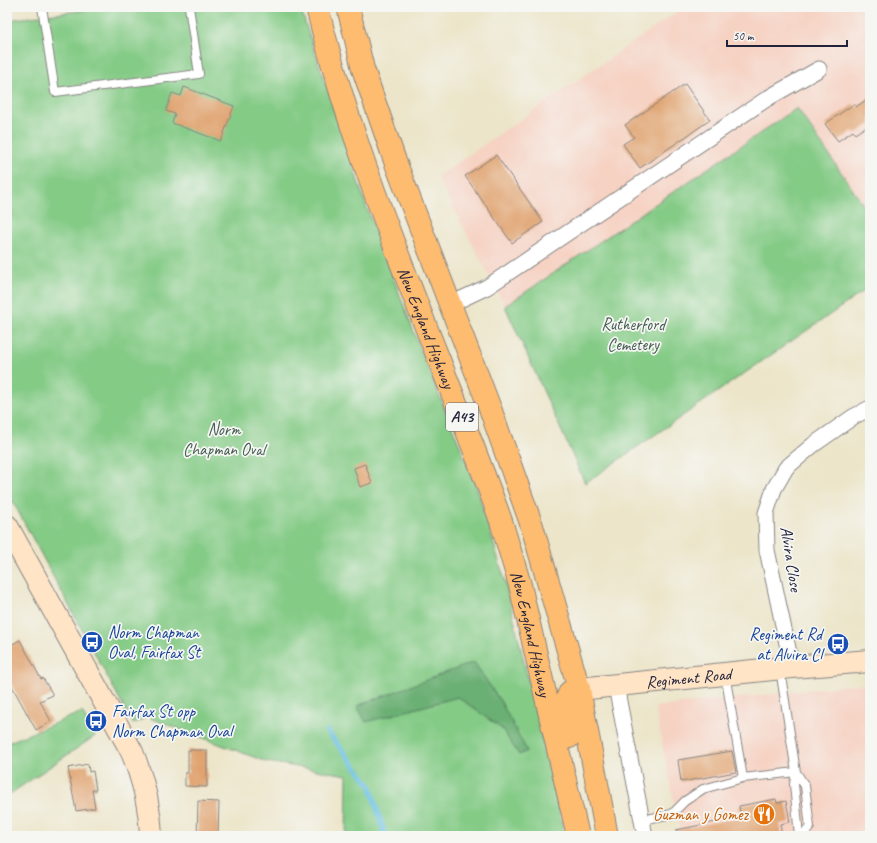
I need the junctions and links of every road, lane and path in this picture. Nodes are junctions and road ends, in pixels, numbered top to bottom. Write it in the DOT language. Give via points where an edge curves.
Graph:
graph roads {
  1 [pos="42,7"];
  2 [pos="189,7"];
  3 [pos="317,7"];
  4 [pos="348,7"];
  5 [pos="819,69"];
  6 [pos="409,282"];
  7 [pos="451,304"];
  8 [pos="870,408"];
  9 [pos="7,526"];
  10 [pos="870,661"];
  11 [pos="786,668"];
  12 [pos="725,674"];
  13 [pos="616,686"];
  14 [pos="579,689"];
  15 [pos="796,772"];
  16 [pos="743,778"];
  17 [pos="573,814"];
  18 [pos="642,820"];
  19 [pos="151,836"];
  20 [pos="578,836"];
  21 [pos="607,836"];
  22 [pos="645,836"];
  23 [pos="801,836"];
  1 -- 2 [label="lane" via="55,92 199,74"];
  3 -- 6 [label="highway, New England Highway / A43" via="331,62 358,144"];
  4 -- 7 [label="highway, New England Highway / A43" via="363,69 395,161"];
  5 -- 7 [label="street" via="768,98 486,287"];
  6 -- 7 [label="highway" via="431,298"];
  6 -- 17 [label="highway, New England Highway / A43" via="501,521 520,585"];
  7 -- 14 [label="highway, New England Highway / A43" via="532,526"];
  8 -- 11 [label="street, Alvira Close" via="813,445 786,468 774,489 766,513 767,550"];
  9 -- 19 [label="street" via="132,752 146,795"];
  10 -- 11 [label="street, Regiment Road"];
  11 -- 12 [label="street, Regiment Road"];
  11 -- 15 [label="lane" via="789,726"];
  12 -- 13 [label="street, Regiment Road"];
  12 -- 16 [label="lane"];
  13 -- 14 [label="street, Regiment Road"];
  13 -- 18 [label="street"];
  14 -- 17 [label="highway" via="570,692 563,711 577,778"];
  14 -- 21 [label="highway, New England Highway / A43"];
  15 -- 16 [label="lane"];
  15 -- 23 [label="lane" via="804,786 810,827"];
  16 -- 18 [label="lane" via="703,788 672,814"];
  17 -- 20 [label="highway, New England Highway / A43"];
  18 -- 22 [label="street"];
}
